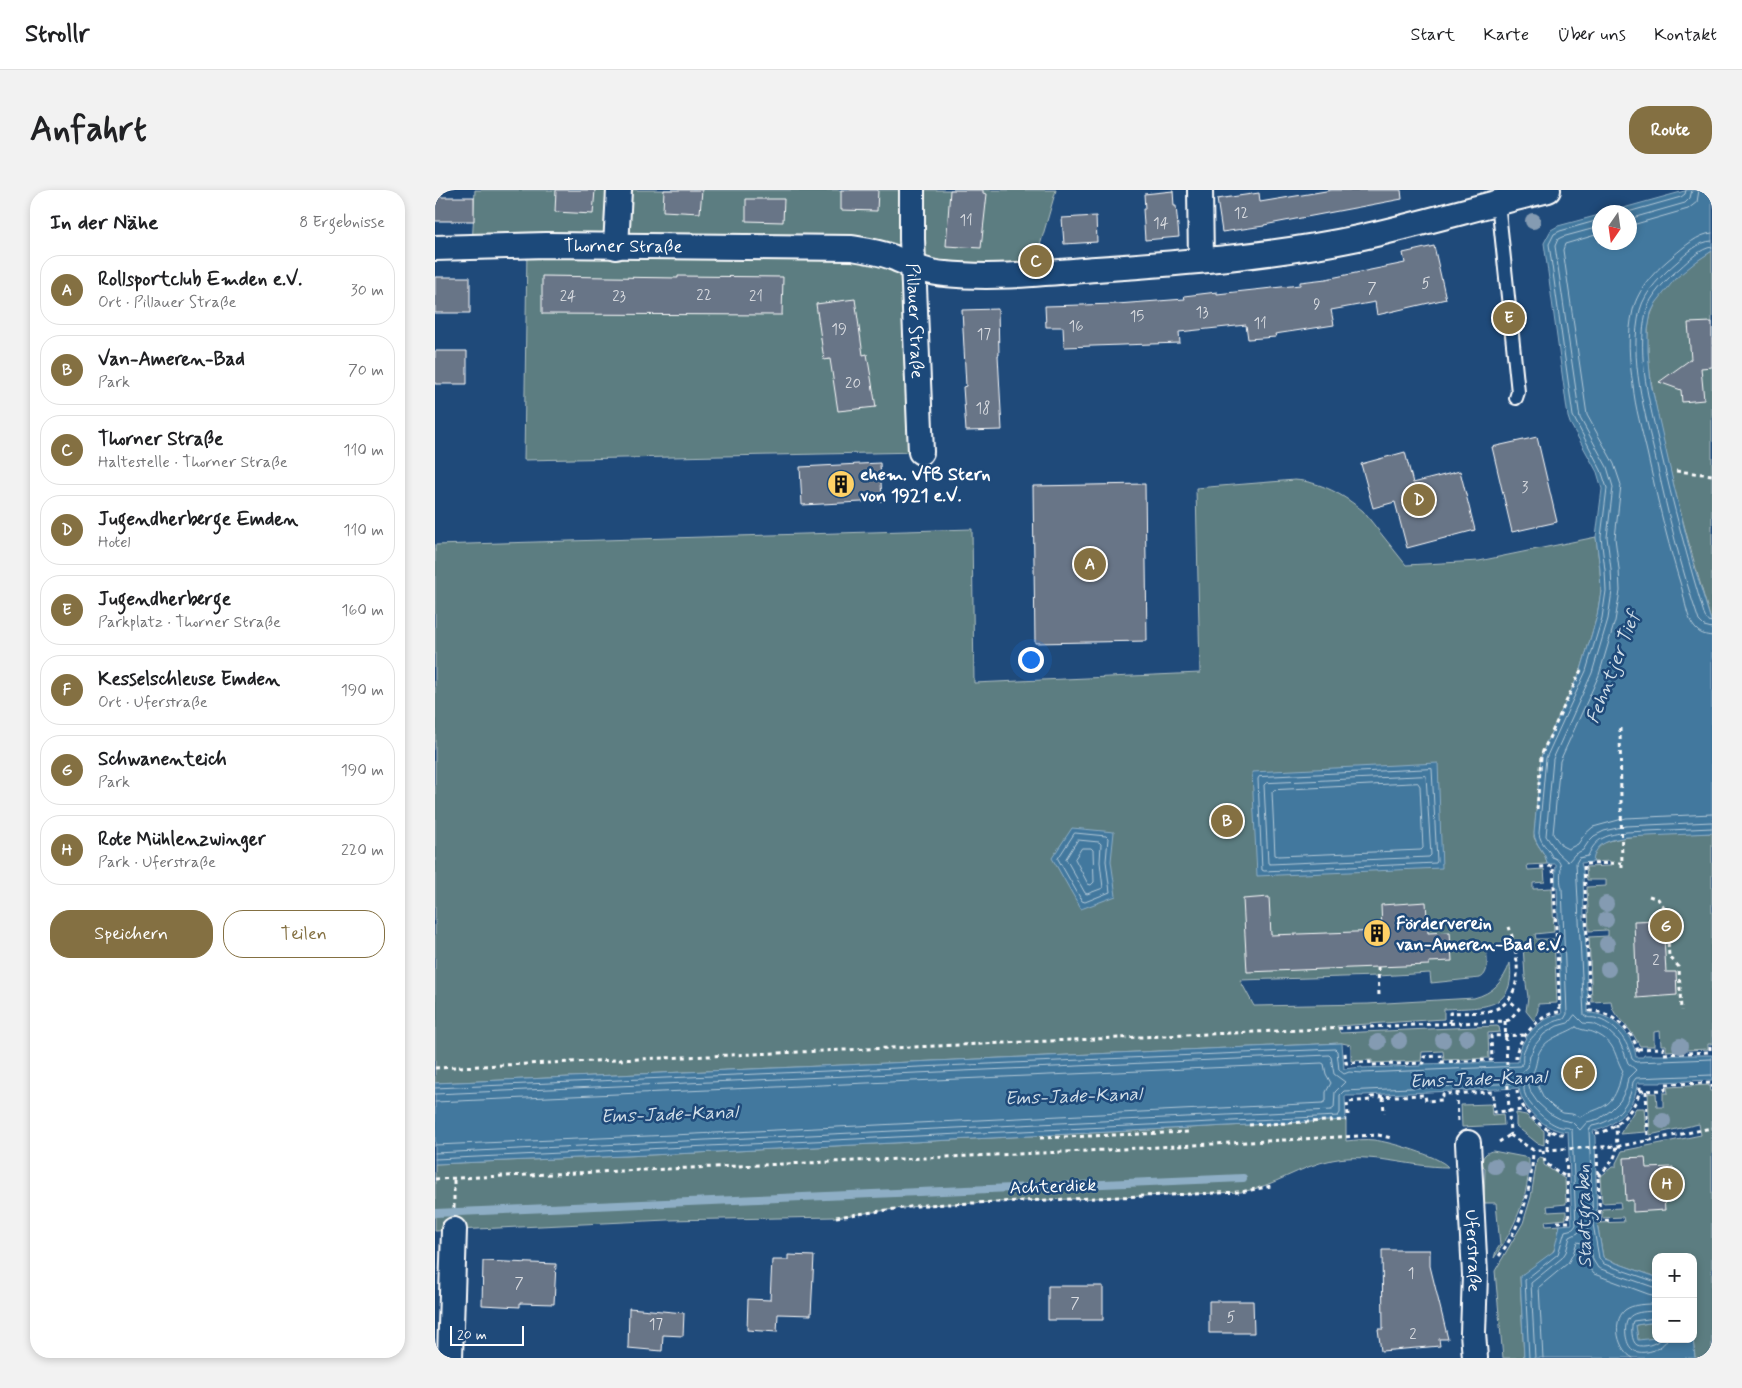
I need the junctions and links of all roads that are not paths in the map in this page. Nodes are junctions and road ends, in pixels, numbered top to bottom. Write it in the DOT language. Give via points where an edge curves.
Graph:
graph roads {
  1 [pos="619,190"];
  2 [pos="912,190"];
  3 [pos="1200,190"];
  4 [pos="1548,190"];
  5 [pos="1498,202"];
  6 [pos="616,247"];
  7 [pos="435,248"];
  8 [pos="1201,260"];
  9 [pos="913,267"];
  10 [pos="1516,398"];
  11 [pos="921,452"];
  12 [pos="1463,1135"];
  13 [pos="454,1230"];
  14 [pos="450,1358"];
  15 [pos="1475,1358"];
  1 -- 6 [label="street"];
  2 -- 9 [label="street, Pillauer Straße"];
  3 -- 8 [label="street"];
  4 -- 5 [label="street, Thorner Straße"];
  5 -- 8 [label="street, Thorner Straße" via="1357,238"];
  5 -- 10 [label="lane" via="1518,392"];
  6 -- 7 [label="street, Thorner Straße"];
  6 -- 9 [label="street, Thorner Straße" via="852,248 875,252"];
  8 -- 9 [label="street, Thorner Straße" via="981,276 944,274"];
  9 -- 11 [label="street, Pillauer Straße"];
  12 -- 15 [label="street, Uferstraße" via="1475,1275"];
  13 -- 14 [label="street"];
}
